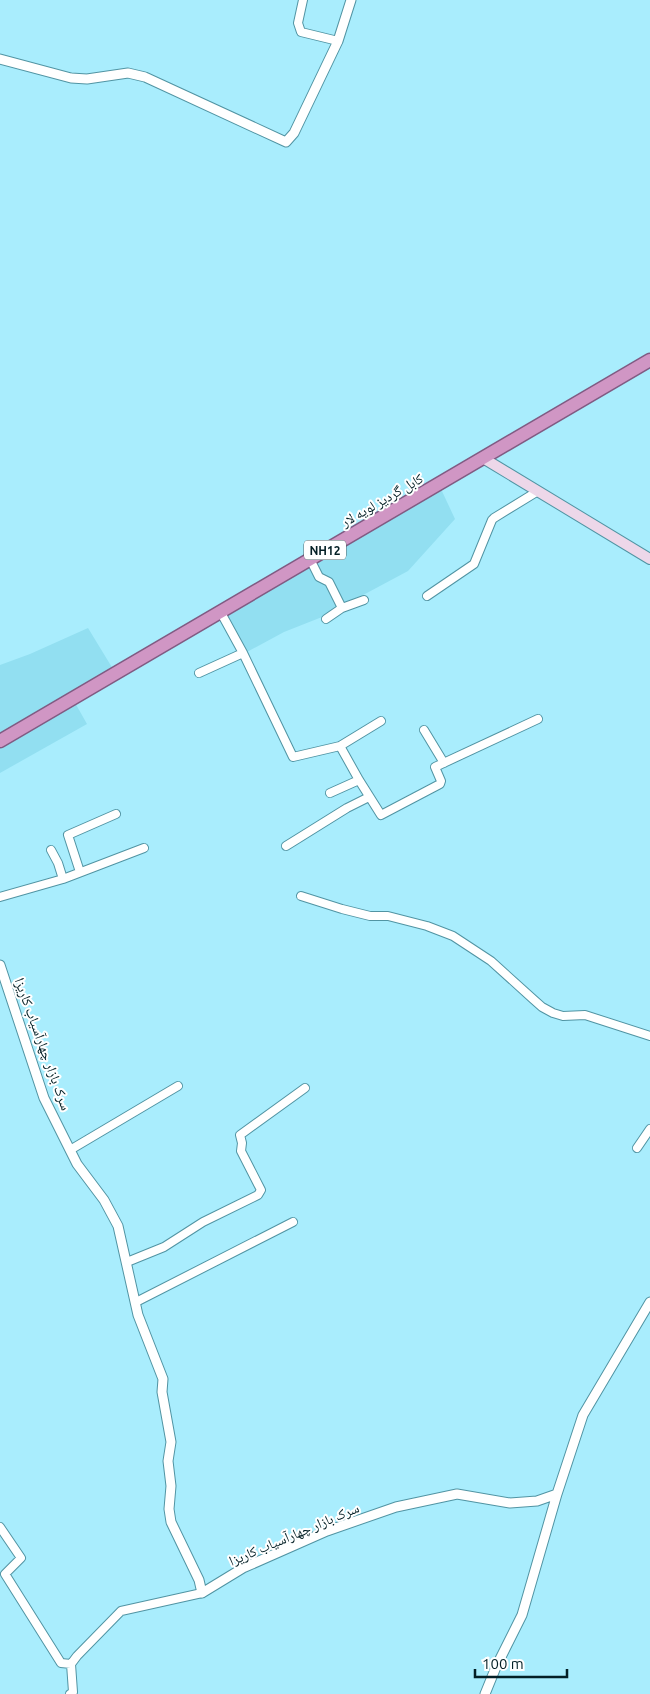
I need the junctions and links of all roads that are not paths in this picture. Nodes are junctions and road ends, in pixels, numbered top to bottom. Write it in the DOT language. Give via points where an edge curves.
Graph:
graph roads {
  1 [pos="303,0"];
  2 [pos="351,0"];
  3 [pos="338,41"];
  4 [pos="0,59"];
  5 [pos="650,360"];
  6 [pos="483,458"];
  7 [pos="538,491"];
  8 [pos="310,559"];
  9 [pos="650,559"];
  10 [pos="427,596"];
  11 [pos="364,600"];
  12 [pos="342,608"];
  13 [pos="220,611"];
  14 [pos="326,619"];
  15 [pos="243,653"];
  16 [pos="199,672"];
  17 [pos="538,718"];
  18 [pos="381,721"];
  19 [pos="424,730"];
  20 [pos="0,742"];
  21 [pos="340,746"];
  22 [pos="444,763"];
  23 [pos="359,780"];
  24 [pos="330,793"];
  25 [pos="369,797"];
  26 [pos="116,814"];
  27 [pos="286,846"];
  28 [pos="144,848"];
  29 [pos="51,850"];
  30 [pos="80,872"];
  31 [pos="62,879"];
  32 [pos="301,896"];
  33 [pos="0,897"];
  34 [pos="0,965"];
  35 [pos="650,1036"];
  36 [pos="178,1086"];
  37 [pos="305,1088"];
  38 [pos="650,1129"];
  39 [pos="637,1148"];
  40 [pos="70,1150"];
  41 [pos="293,1222"];
  42 [pos="127,1262"];
  43 [pos="136,1302"];
  44 [pos="650,1302"];
  45 [pos="557,1494"];
  46 [pos="0,1527"];
  47 [pos="202,1593"];
  48 [pos="71,1664"];
  49 [pos="70,1694"];
  50 [pos="485,1694"];
  1 -- 3 [label="street" via="298,23 302,32"];
  2 -- 3 [label="street"];
  3 -- 4 [label="street" via="294,133 286,142 145,77 128,73 72,78"];
  5 -- 6 [label="highway, کابل گردیز لویه لار / NH12"];
  6 -- 7 [label="main road"];
  6 -- 8 [label="highway, کابل گردیز لویه لار / NH12"];
  7 -- 9 [label="main road"];
  7 -- 10 [label="street" via="494,518 474,564"];
  8 -- 12 [label="street" via="319,576 329,582"];
  8 -- 13 [label="highway, کابل گردیز لویه لار / NH12"];
  11 -- 12 [label="street"];
  12 -- 14 [label="street"];
  13 -- 15 [label="street"];
  13 -- 20 [label="highway, کابل گردیز لویه لار / NH12"];
  15 -- 16 [label="street"];
  15 -- 21 [label="street" via="293,757"];
  17 -- 22 [label="street"];
  18 -- 21 [label="street"];
  19 -- 22 [label="street"];
  21 -- 23 [label="street"];
  22 -- 25 [label="street" via="434,769 440,784 381,815"];
  23 -- 24 [label="street"];
  23 -- 25 [label="street"];
  25 -- 27 [label="street"];
  26 -- 30 [label="street" via="68,835"];
  28 -- 30 [label="street"];
  29 -- 31 [label="street"];
  30 -- 31 [label="street"];
  31 -- 33 [label="street"];
  32 -- 35 [label="street" via="351,912 388,916 427,926 452,936 491,961 548,1010 563,1016 585,1015"];
  34 -- 40 [label="street, سرک بازار چهارآسیاب کاریزا" via="44,1098"];
  36 -- 40 [label="street"];
  37 -- 42 [label="street" via="240,1135 240,1151 261,1190 258,1195 203,1222 164,1248"];
  38 -- 39 [label="street"];
  40 -- 42 [label="street, سرک بازار چهارآسیاب کاریزا" via="118,1226"];
  41 -- 43 [label="street"];
  42 -- 43 [label="street, سرک بازار چهارآسیاب کاریزا"];
  43 -- 47 [label="street, سرک بازار چهارآسیاب کاریزا" via="163,1380 162,1392 171,1442 168,1461 171,1522"];
  44 -- 45 [label="street" via="583,1415"];
  45 -- 47 [label="street, سرک بازار چهارآسیاب کاریزا" via="537,1501 510,1503 456,1494 396,1507 327,1531 243,1568"];
  45 -- 50 [label="street" via="522,1615"];
  46 -- 48 [label="street" via="21,1558 5,1574 61,1663"];
  47 -- 48 [label="street" via="122,1612"];
  48 -- 49 [label="street" via="73,1692"];
}
